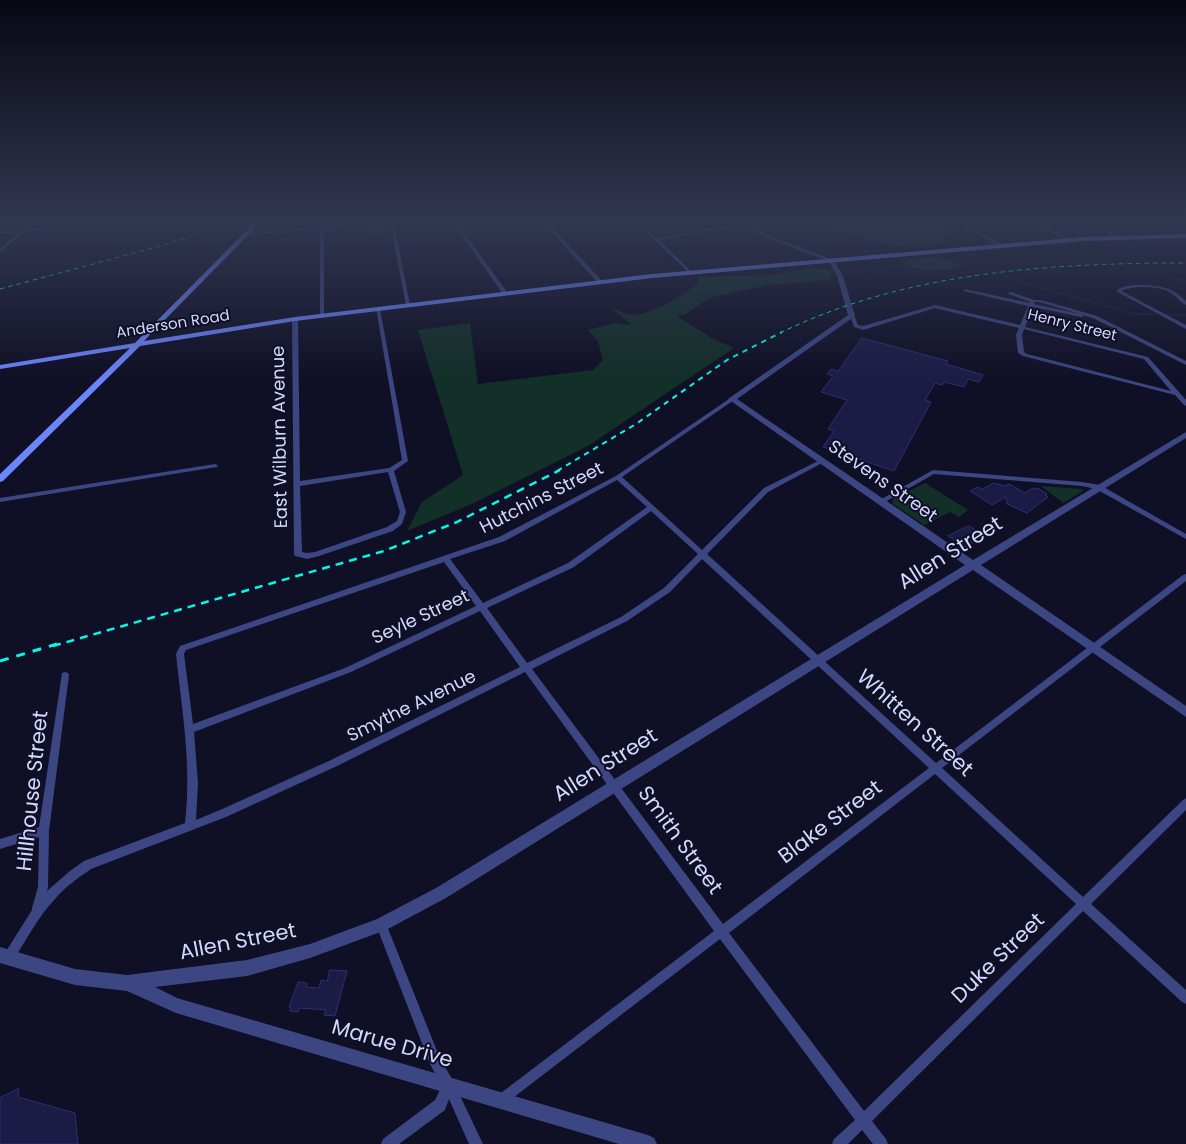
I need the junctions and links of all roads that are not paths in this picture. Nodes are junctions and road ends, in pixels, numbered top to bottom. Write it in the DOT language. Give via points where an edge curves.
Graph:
graph roads {
  1 [pos="204,276"];
  2 [pos="322,276"];
  3 [pos="402,276"];
  4 [pos="493,276"];
  5 [pos="595,276"];
  6 [pos="650,276"];
  7 [pos="840,276"];
  8 [pos="600,282"];
  9 [pos="966,290"];
  10 [pos="1011,293"];
  11 [pos="505,294"];
  12 [pos="1032,303"];
  13 [pos="1186,304"];
  14 [pos="408,305"];
  15 [pos="378,309"];
  16 [pos="322,316"];
  17 [pos="852,316"];
  18 [pos="1081,316"];
  19 [pos="295,319"];
  20 [pos="1186,326"];
  21 [pos="1022,327"];
  22 [pos="138,344"];
  23 [pos="1186,363"];
  24 [pos="0,367"];
  25 [pos="1177,394"];
  26 [pos="732,398"];
  27 [pos="1186,404"];
  28 [pos="1186,434"];
  29 [pos="822,461"];
  30 [pos="215,466"];
  31 [pos="391,470"];
  32 [pos="618,477"];
  33 [pos="0,479"];
  34 [pos="297,484"];
  35 [pos="1098,487"];
  36 [pos="0,500"];
  37 [pos="882,501"];
  38 [pos="652,507"];
  39 [pos="1186,537"];
  40 [pos="702,554"];
  41 [pos="446,559"];
  42 [pos="974,565"];
  43 [pos="1186,577"];
  44 [pos="482,607"];
  45 [pos="1093,648"];
  46 [pos="818,660"];
  47 [pos="527,668"];
  48 [pos="65,675"];
  49 [pos="1186,712"];
  50 [pos="189,730"];
  51 [pos="935,768"];
  52 [pos="614,785"];
  53 [pos="1186,803"];
  54 [pos="190,826"];
  55 [pos="44,832"];
  56 [pos="0,844"];
  57 [pos="1082,904"];
  58 [pos="37,910"];
  59 [pos="381,925"];
  60 [pos="722,929"];
  61 [pos="5,956"];
  62 [pos="127,983"];
  63 [pos="1186,998"];
  64 [pos="449,1085"];
  65 [pos="500,1100"];
  66 [pos="863,1119"];
  67 [pos="388,1144"];
  68 [pos="476,1144"];
  69 [pos="648,1144"];
  70 [pos="839,1144"];
  71 [pos="882,1144"];
  1 -- 22 [label="main road"];
  2 -- 16 [label="street"];
  3 -- 14 [label="street"];
  4 -- 11 [label="street"];
  5 -- 8 [label="street"];
  6 -- 8 [label="main road, Anderson Road"];
  7 -- 17 [label="street"];
  8 -- 11 [label="main road, Anderson Road"];
  9 -- 12 [label="street"];
  10 -- 12 [label="street"];
  11 -- 14 [label="main road, Anderson Road"];
  12 -- 18 [label="street"];
  12 -- 21 [label="street"];
  12 -- 23 [label="street" via="1059,305 1095,317"];
  13 -- 20 [label="street" via="1172,291 1158,287 1118,291"];
  14 -- 15 [label="main road, Anderson Road"];
  15 -- 16 [label="main road, Anderson Road"];
  15 -- 31 [label="street" via="405,459"];
  16 -- 19 [label="main road, Anderson Road"];
  17 -- 21 [label="street, Henry Street" via="856,326 863,328 935,306"];
  17 -- 26 [label="street, Hutchins Street"];
  19 -- 22 [label="main road, Anderson Road"];
  19 -- 34 [label="street, East Wilburn Avenue"];
  21 -- 25 [label="street, Henry Street" via="1148,359"];
  21 -- 25 [label="street" via="1019,340 1022,354"];
  22 -- 24 [label="main road, Anderson Road"];
  22 -- 33 [label="main road"];
  25 -- 27 [label="street, Henry Street"];
  26 -- 29 [label="street, Stevens Street"];
  26 -- 32 [label="street, Hutchins Street"];
  28 -- 35 [label="street, Allen Street"];
  29 -- 37 [label="street, Stevens Street"];
  29 -- 40 [label="street, Smythe Avenue" via="766,490"];
  30 -- 36 [label="street"];
  31 -- 34 [label="street"];
  31 -- 34 [label="street, East Wilburn Avenue" via="403,512 400,522 390,529 308,556 298,554"];
  32 -- 38 [label="street, Whitten Street"];
  32 -- 41 [label="street, Hutchins Street" via="502,539"];
  35 -- 37 [label="street" via="933,472"];
  35 -- 39 [label="street"];
  35 -- 42 [label="street, Allen Street"];
  37 -- 42 [label="street, Stevens Street"];
  38 -- 40 [label="street, Whitten Street"];
  38 -- 44 [label="street, Seyle Street" via="571,565"];
  40 -- 46 [label="street, Whitten Street"];
  40 -- 47 [label="street, Smythe Avenue" via="645,606"];
  41 -- 44 [label="street, Smith Street"];
  41 -- 50 [label="street, Hutchins Street" via="183,648 180,654"];
  42 -- 45 [label="street, Stevens Street"];
  42 -- 46 [label="street, Allen Street"];
  43 -- 45 [label="street, Blake Street"];
  44 -- 47 [label="street, Smith Street"];
  44 -- 50 [label="street, Seyle Street" via="348,670"];
  45 -- 49 [label="street, Stevens Street"];
  45 -- 51 [label="street, Blake Street"];
  46 -- 51 [label="street, Whitten Street"];
  46 -- 52 [label="street, Allen Street"];
  47 -- 52 [label="street, Smith Street"];
  47 -- 54 [label="street, Smythe Avenue" via="334,763"];
  48 -- 55 [label="street, Hillhouse Street"];
  50 -- 54 [label="street" via="193,807"];
  51 -- 57 [label="street, Whitten Street"];
  51 -- 60 [label="street, Blake Street"];
  52 -- 59 [label="street, Allen Street" via="441,893"];
  52 -- 60 [label="street, Smith Street"];
  53 -- 57 [label="street, Duke Street"];
  54 -- 58 [label="street, Smythe Avenue" via="88,865 66,879"];
  55 -- 56 [label="street"];
  55 -- 58 [label="street, Hillhouse Street" via="42,887"];
  57 -- 63 [label="street, Whitten Street"];
  57 -- 66 [label="street, Duke Street"];
  58 -- 61 [label="street, Smythe Avenue"];
  59 -- 62 [label="street, Allen Street" via="310,951 247,968"];
  59 -- 64 [label="street" via="423,1033"];
  60 -- 65 [label="street, Blake Street"];
  60 -- 66 [label="street, Smith Street"];
  61 -- 62 [label="street, Allen Street" via="75,977"];
  62 -- 64 [label="street, Marue Drive" via="176,1005"];
  64 -- 65 [label="street, Marue Drive"];
  64 -- 67 [label="street" via="440,1105"];
  64 -- 68 [label="street"];
  65 -- 69 [label="street, Marue Drive"];
  66 -- 70 [label="street, Duke Street"];
  66 -- 71 [label="street, Smith Street"];
}
